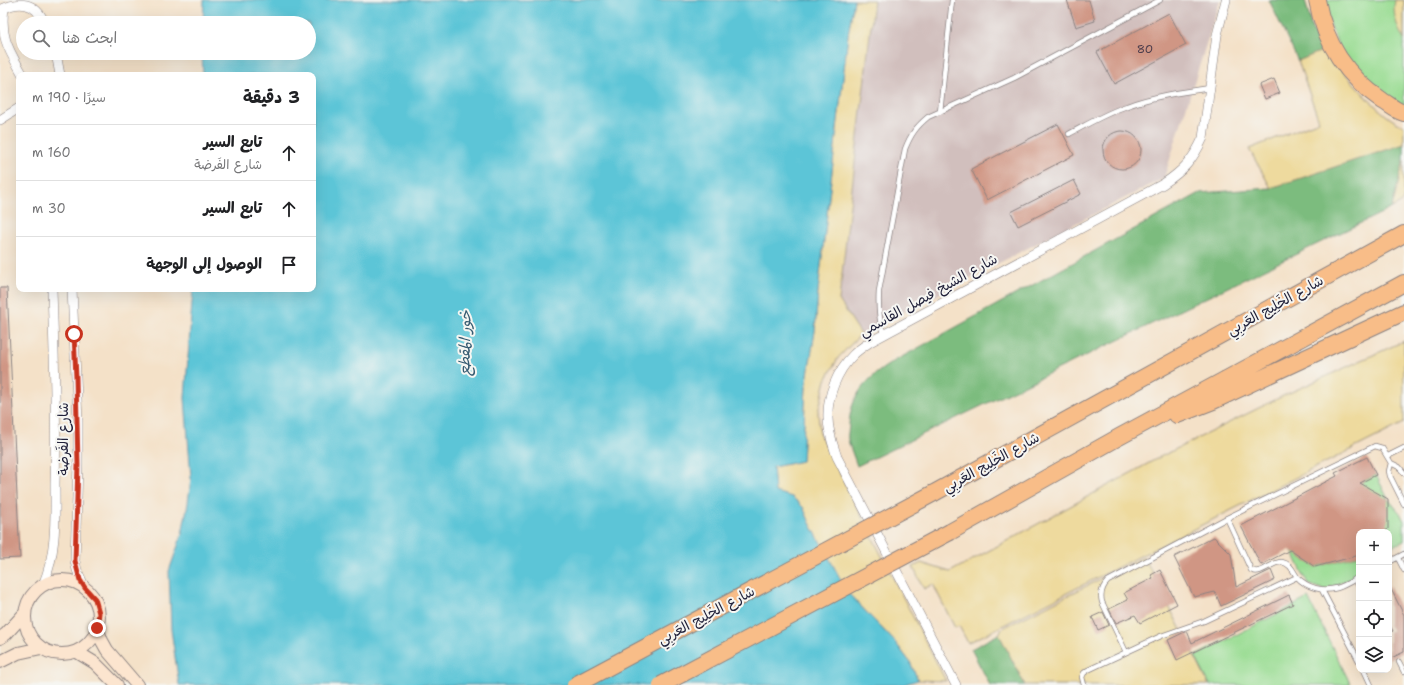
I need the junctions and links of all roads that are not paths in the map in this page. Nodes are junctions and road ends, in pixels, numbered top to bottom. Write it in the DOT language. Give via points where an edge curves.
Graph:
graph roads {
  1 [pos="952,0"];
  2 [pos="1160,0"];
  3 [pos="1226,0"];
  4 [pos="1317,0"];
  5 [pos="2,9"];
  6 [pos="41,16"];
  7 [pos="2,40"];
  8 [pos="57,60"];
  9 [pos="21,72"];
  10 [pos="59,72"];
  11 [pos="1210,88"];
  12 [pos="940,112"];
  13 [pos="1404,113"];
  14 [pos="15,114"];
  15 [pos="0,120"];
  16 [pos="1069,134"];
  17 [pos="1404,234"];
  18 [pos="1404,283"];
  19 [pos="52,292"];
  20 [pos="72,292"];
  21 [pos="1404,312"];
  22 [pos="883,334"];
  23 [pos="1119,437"];
  24 [pos="1404,448"];
  25 [pos="1388,456"];
  26 [pos="1391,463"];
  27 [pos="1404,473"];
  28 [pos="1404,504"];
  29 [pos="1227,518"];
  30 [pos="1404,554"];
  31 [pos="1398,558"];
  32 [pos="1392,561"];
  33 [pos="1404,570"];
  34 [pos="1297,577"];
  35 [pos="1356,579"];
  36 [pos="43,584"];
  37 [pos="85,588"];
  38 [pos="1322,590"];
  39 [pos="25,613"];
  40 [pos="97,628"];
  41 [pos="0,638"];
  42 [pos="41,648"];
  43 [pos="77,652"];
  44 [pos="1126,652"];
  45 [pos="1356,655"];
  46 [pos="0,662"];
  47 [pos="1399,662"];
  48 [pos="1404,672"];
  49 [pos="1365,673"];
  50 [pos="117,685"];
  51 [pos="137,685"];
  52 [pos="575,685"];
  53 [pos="662,685"];
  54 [pos="956,685"];
  55 [pos="1084,685"];
  56 [pos="1371,685"];
  1 -- 12 [label="lane"];
  2 -- 12 [label="lane" via="1014,78"];
  3 -- 11 [label="street, شارع الشيخ فيصل القاسمي" via="1217,35"];
  4 -- 13 [label="highway" via="1325,30 1342,63 1375,95"];
  5 -- 6 [label="street" via="19,3 35,8"];
  5 -- 7 [label="street"];
  7 -- 9 [label="street"];
  8 -- 10 [label="street"];
  11 -- 16 [label="lane" via="1160,96 1127,106"];
  11 -- 22 [label="street, شارع الشيخ فيصل القاسمي" via="1203,138 1188,165 1176,176"];
  12 -- 22 [label="lane" via="918,126 910,136 905,149 879,291 879,322"];
  14 -- 15 [label="street"];
  17 -- 52 [label="highway, شارع الخَلِيج العَربِي, bridge" via="934,493"];
  18 -- 23 [label="highway"];
  19 -- 36 [label="street, شارع الفَرضة" via="56,439 54,540"];
  20 -- 37 [label="street, شارع الفَرضة" via="78,421 75,561 78,575"];
  21 -- 23 [label="highway" via="1213,401"];
  22 -- 54 [label="street, شارع الشيخ فيصل القاسمي" via="852,356 839,374 830,395 828,418 831,440"];
  23 -- 53 [label="highway, bridge" via="950,532"];
  24 -- 25 [label="lane"];
  25 -- 26 [label="lane"];
  25 -- 29 [label="lane" via="1382,448 1374,446"];
  26 -- 27 [label="lane"];
  26 -- 28 [label="lane" via="1390,476"];
  29 -- 34 [label="lane" via="1251,570 1257,572 1281,562 1288,564"];
  29 -- 44 [label="lane" via="1105,584 1101,593 1102,602"];
  30 -- 31 [label="lane"];
  31 -- 32 [label="lane"];
  31 -- 33 [label="lane"];
  34 -- 38 [label="lane" via="1309,586"];
  34 -- 44 [label="lane" via="1204,621 1174,630"];
  35 -- 38 [label="lane" via="1338,588"];
  36 -- 37 [label="street" via="57,580 72,581"];
  36 -- 39 [label="street" via="34,592"];
  37 -- 40 [label="street" via="95,599 99,613"];
  38 -- 45 [label="lane"];
  39 -- 41 [label="street"];
  39 -- 42 [label="street" via="26,626"];
  40 -- 43 [label="street" via="89,641"];
  40 -- 51 [label="street" via="107,650"];
  42 -- 43 [label="street" via="52,653"];
  42 -- 46 [label="street" via="18,653"];
  43 -- 50 [label="street" via="96,663"];
  44 -- 55 [label="lane" via="1086,671 1082,677"];
  47 -- 48 [label="lane"];
  49 -- 56 [label="lane"];
}
